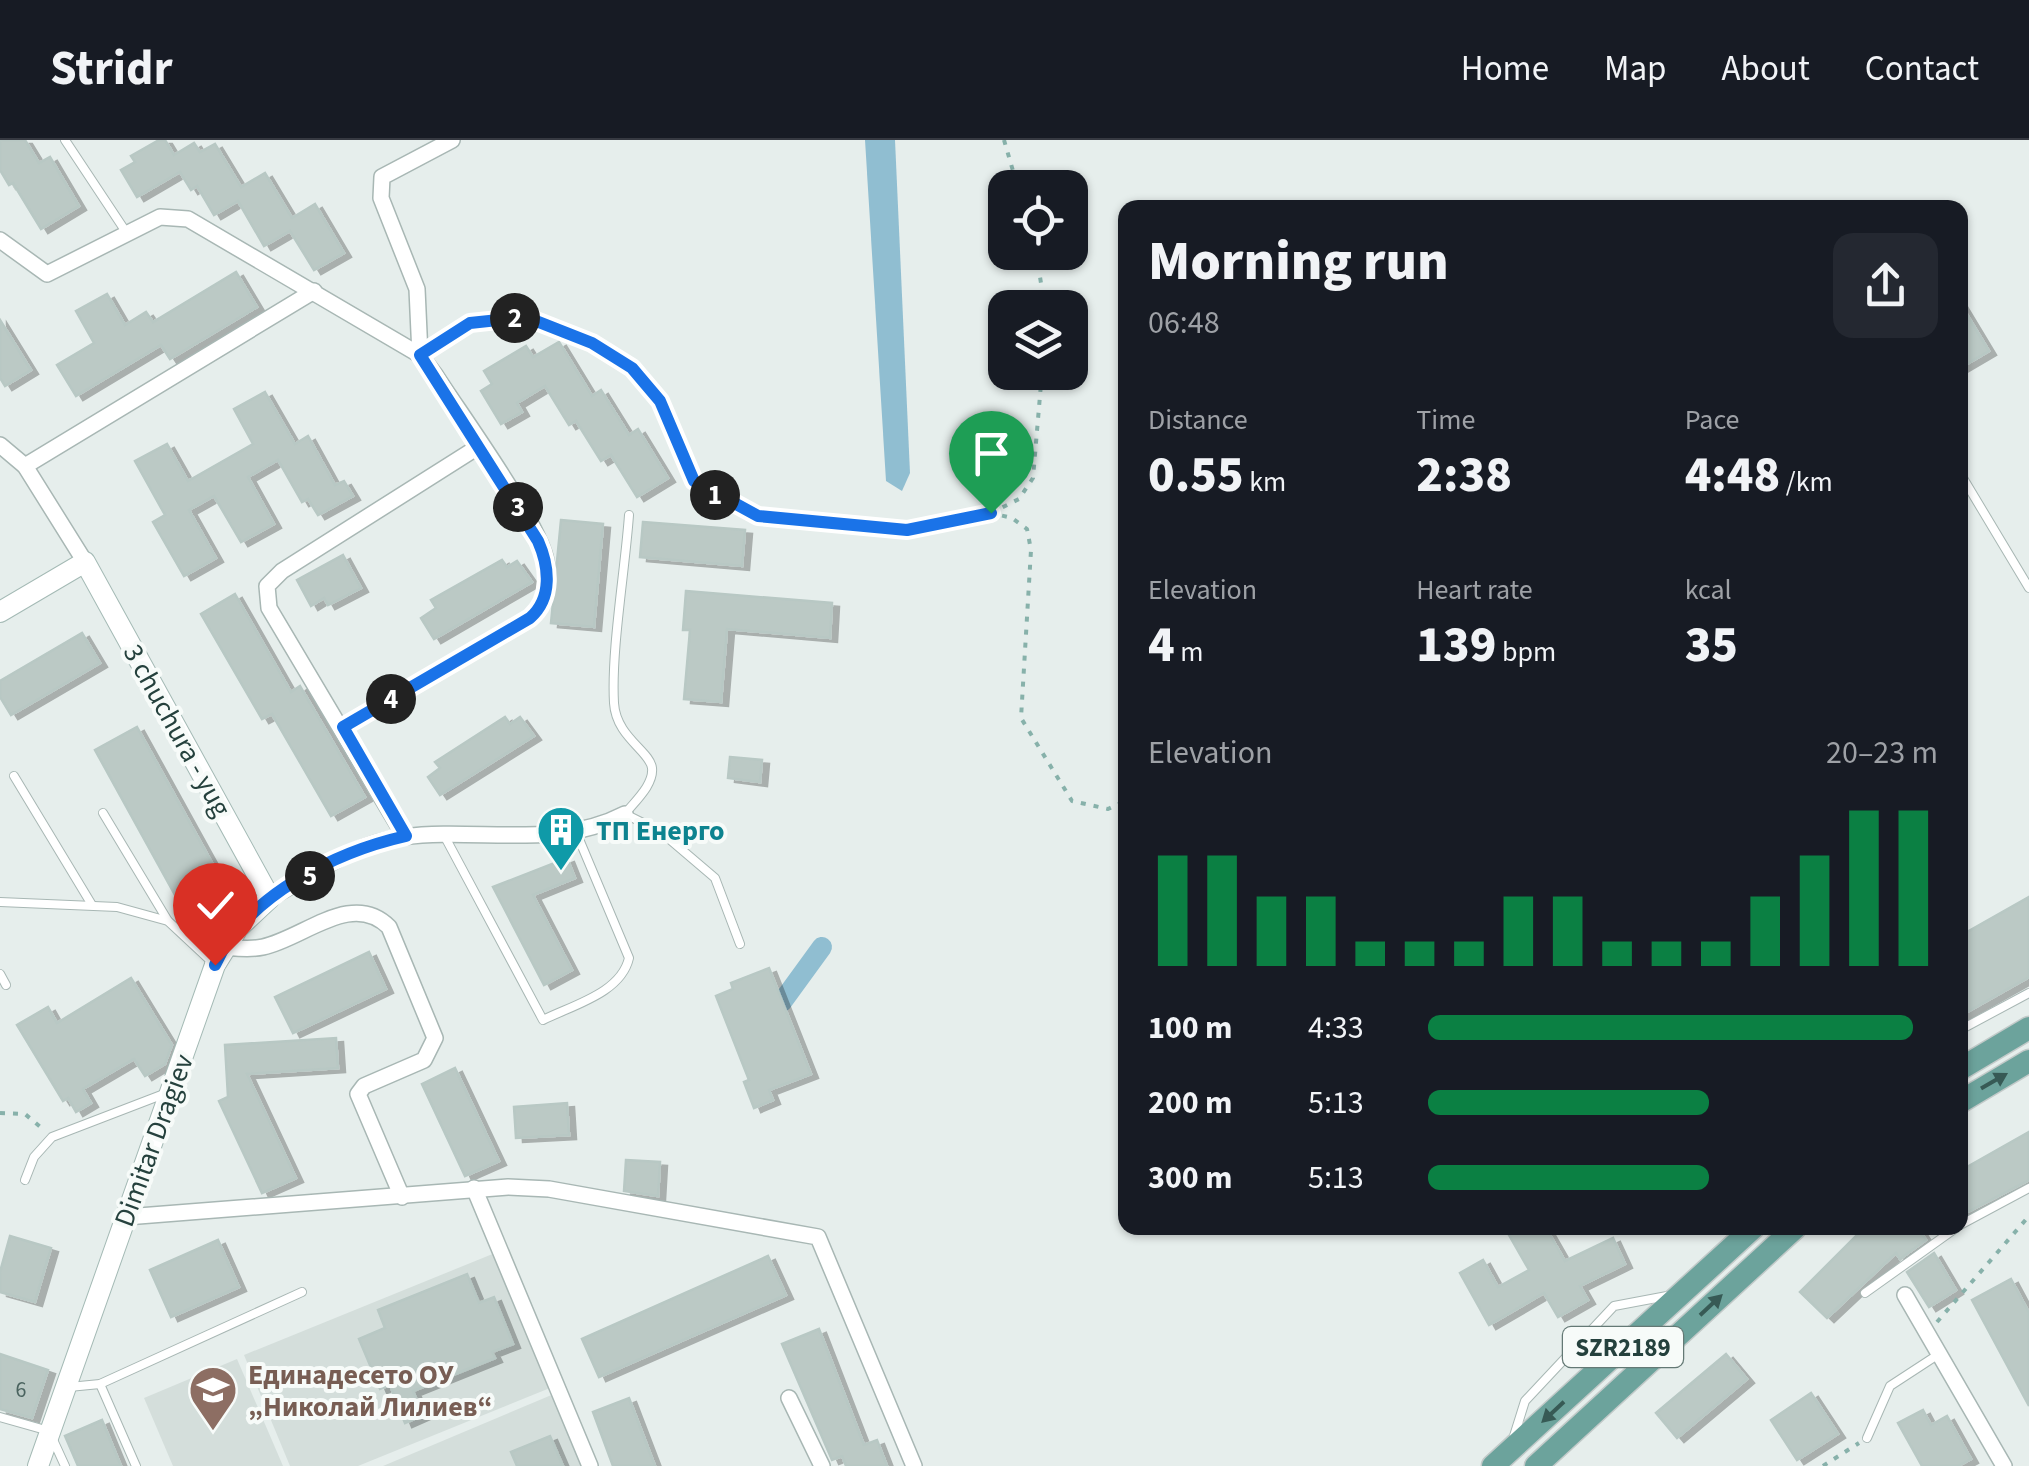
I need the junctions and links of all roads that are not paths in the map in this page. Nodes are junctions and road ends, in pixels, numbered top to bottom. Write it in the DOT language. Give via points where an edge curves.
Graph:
graph roads {
  1 [pos="65,140"];
  2 [pos="452,140"];
  3 [pos="128,234"];
  4 [pos="0,240"];
  5 [pos="314,291"];
  6 [pos="420,355"];
  7 [pos="481,444"];
  8 [pos="0,446"];
  9 [pos="25,466"];
  10 [pos="1968,486"];
  11 [pos="629,515"];
  12 [pos="85,562"];
  13 [pos="2029,588"];
  14 [pos="0,612"];
  15 [pos="343,727"];
  16 [pos="14,776"];
  17 [pos="104,813"];
  18 [pos="625,814"];
  19 [pos="576,832"];
  20 [pos="406,836"];
  21 [pos="445,837"];
  22 [pos="270,898"];
  23 [pos="0,902"];
  24 [pos="92,904"];
  25 [pos="168,922"];
  26 [pos="740,944"];
  27 [pos="219,956"];
  28 [pos="0,974"];
  29 [pos="6,985"];
  30 [pos="2029,992"];
  31 [pos="1968,1026"];
  32 [pos="2029,1028"];
  33 [pos="2029,1061"];
  34 [pos="1968,1063"];
  35 [pos="173,1090"];
  36 [pos="1968,1097"];
  37 [pos="25,1180"];
  38 [pos="474,1188"];
  39 [pos="2029,1188"];
  40 [pos="402,1197"];
  41 [pos="126,1217"];
  42 [pos="1968,1221"];
  43 [pos="1745,1235"];
  44 [pos="1786,1235"];
  45 [pos="1946,1235"];
  46 [pos="302,1292"];
  47 [pos="1681,1293"];
  48 [pos="1865,1293"];
  49 [pos="1905,1295"];
  50 [pos="1939,1354"];
  51 [pos="100,1384"];
  52 [pos="64,1388"];
  53 [pos="790,1398"];
  54 [pos="0,1417"];
  55 [pos="50,1431"];
  56 [pos="1867,1438"];
  57 [pos="1501,1459"];
  58 [pos="38,1466"];
  59 [pos="64,1466"];
  60 [pos="136,1466"];
  61 [pos="590,1466"];
  62 [pos="822,1466"];
  63 [pos="914,1466"];
  64 [pos="1536,1466"];
  65 [pos="2004,1466"];
  1 -- 3 [label="lane"];
  2 -- 6 [label="street" via="382,177 381,198 418,289"];
  3 -- 4 [label="street" via="47,274"];
  3 -- 5 [label="street" via="160,218 188,219"];
  5 -- 6 [label="street"];
  5 -- 9 [label="street"];
  6 -- 7 [label="street"];
  7 -- 15 [label="street" via="546,558 542,601 530,618"];
  7 -- 15 [label="street" via="267,586 269,608"];
  8 -- 9 [label="street, 3 chuchura - yug"];
  9 -- 12 [label="street, 3 chuchura - yug"];
  10 -- 13 [label="lane"];
  11 -- 18 [label="lane" via="614,706 632,745 652,766 650,781"];
  12 -- 14 [label="street"];
  12 -- 22 [label="street, 3 chuchura - yug"];
  15 -- 20 [label="street"];
  16 -- 24 [label="lane"];
  17 -- 25 [label="lane"];
  18 -- 19 [label="street, Dimitar Dragiev"];
  18 -- 26 [label="lane" via="661,832 715,878"];
  19 -- 21 [label="street, Dimitar Dragiev"];
  19 -- 21 [label="lane" via="629,958 615,984 542,1020"];
  20 -- 21 [label="street, Dimitar Dragiev"];
  20 -- 22 [label="street, Dimitar Dragiev" via="346,856"];
  22 -- 27 [label="street, Dimitar Dragiev"];
  23 -- 24 [label="lane"];
  24 -- 25 [label="lane"];
  25 -- 27 [label="lane"];
  27 -- 35 [label="street, Dimitar Dragiev"];
  27 -- 40 [label="street" via="260,949 348,913 370,913 389,928 435,1038 424,1060 358,1094"];
  28 -- 29 [label="lane"];
  30 -- 31 [label="lane"];
  32 -- 34 [label="main road"];
  36 -- 33 [label="main road, one-way"];
  35 -- 37 [label="lane" via="52,1137"];
  35 -- 41 [label="street, Dimitar Dragiev"];
  38 -- 40 [label="street"];
  38 -- 61 [label="street"];
  38 -- 63 [label="street" via="549,1189 818,1237"];
  39 -- 42 [label="lane"];
  40 -- 41 [label="street"];
  41 -- 52 [label="street, Dimitar Dragiev"];
  43 -- 47 [label="main road, SZR2189"];
  64 -- 44 [label="main road, SZR2189, one-way"];
  45 -- 48 [label="lane"];
  46 -- 51 [label="lane"];
  47 -- 57 [label="main road, SZR2189, one-way"];
  47 -- 57 [label="lane" via="1614,1306 1525,1402"];
  49 -- 50 [label="street"];
  50 -- 56 [label="lane" via="1890,1386"];
  50 -- 65 [label="street"];
  51 -- 52 [label="lane"];
  51 -- 60 [label="lane"];
  52 -- 55 [label="street, Dimitar Dragiev"];
  53 -- 62 [label="street"];
  54 -- 55 [label="lane"];
  55 -- 58 [label="street, Dimitar Dragiev"];
  55 -- 59 [label="lane"];
}
